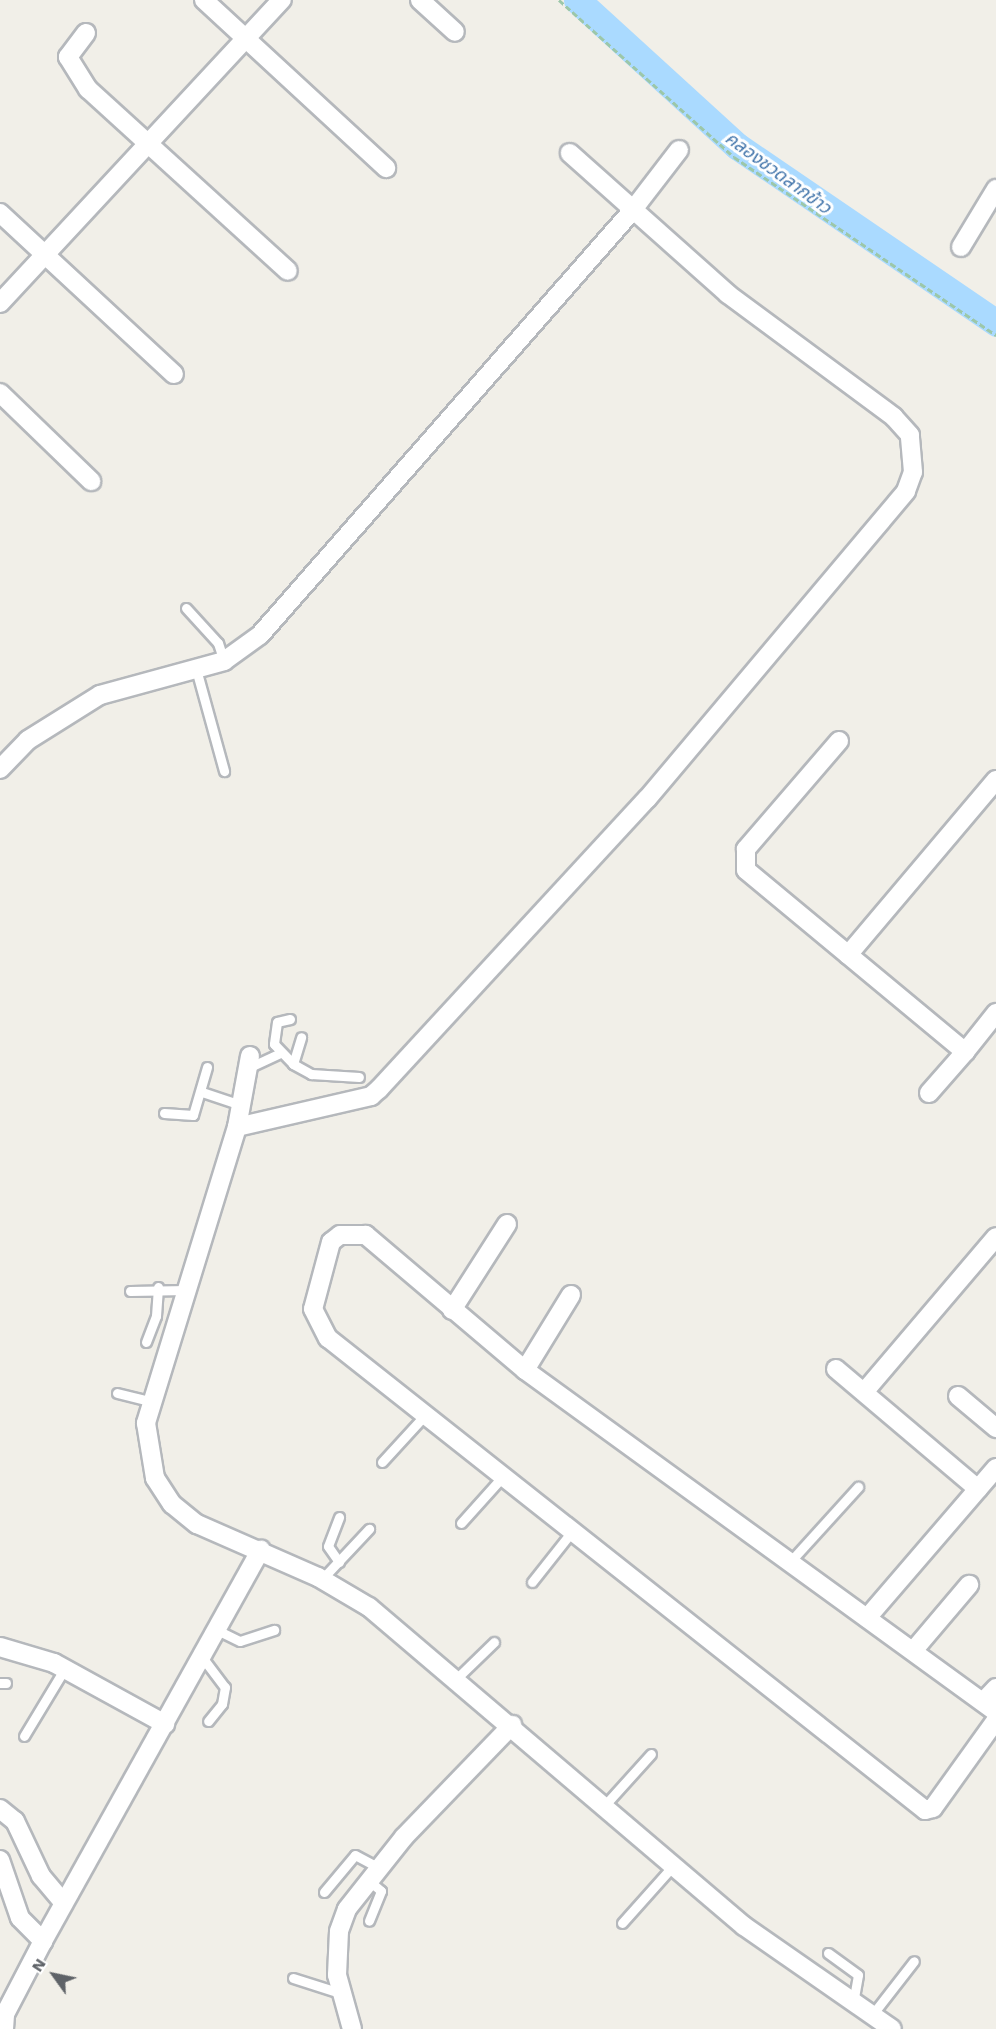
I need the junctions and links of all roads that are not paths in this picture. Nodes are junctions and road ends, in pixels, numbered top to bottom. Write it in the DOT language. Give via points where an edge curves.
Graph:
graph roads {
  1 [pos="204,0"];
  2 [pos="282,0"];
  3 [pos="420,0"];
  4 [pos="454,32"];
  5 [pos="86,33"];
  6 [pos="247,38"];
  7 [pos="151,146"];
  8 [pos="679,150"];
  9 [pos="570,153"];
  10 [pos="386,168"];
  11 [pos="996,189"];
  12 [pos="632,211"];
  13 [pos="0,213"];
  14 [pos="961,247"];
  15 [pos="46,256"];
  16 [pos="288,271"];
  17 [pos="0,303"];
  18 [pos="174,374"];
  19 [pos="0,393"];
  20 [pos="90,481"];
  21 [pos="186,608"];
  22 [pos="224,661"];
  23 [pos="196,669"];
  24 [pos="839,741"];
  25 [pos="0,769"];
  26 [pos="224,771"];
  27 [pos="996,780"];
  28 [pos="848,955"];
  29 [pos="996,1013"];
  30 [pos="290,1019"];
  31 [pos="301,1037"];
  32 [pos="964,1052"];
  33 [pos="280,1053"];
  34 [pos="249,1062"];
  35 [pos="293,1064"];
  36 [pos="207,1067"];
  37 [pos="359,1077"];
  38 [pos="202,1092"];
  39 [pos="929,1094"];
  40 [pos="241,1105"];
  41 [pos="164,1113"];
  42 [pos="237,1127"];
  43 [pos="507,1224"];
  44 [pos="996,1237"];
  45 [pos="158,1287"];
  46 [pos="187,1290"];
  47 [pos="130,1291"];
  48 [pos="571,1294"];
  49 [pos="452,1310"];
  50 [pos="146,1342"];
  51 [pos="837,1369"];
  52 [pos="525,1370"];
  53 [pos="865,1391"];
  54 [pos="117,1393"];
  55 [pos="958,1396"];
  56 [pos="153,1402"];
  57 [pos="425,1415"];
  58 [pos="996,1428"];
  59 [pos="382,1462"];
  60 [pos="996,1468"];
  61 [pos="505,1474"];
  62 [pos="858,1487"];
  63 [pos="978,1489"];
  64 [pos="339,1517"];
  65 [pos="460,1524"];
  66 [pos="369,1529"];
  67 [pos="574,1529"];
  68 [pos="261,1550"];
  69 [pos="339,1562"];
  70 [pos="787,1564"];
  71 [pos="322,1579"];
  72 [pos="532,1582"];
  73 [pos="969,1585"];
  74 [pos="867,1618"];
  75 [pos="217,1630"];
  76 [pos="274,1630"];
  77 [pos="494,1642"];
  78 [pos="0,1647"];
  79 [pos="913,1651"];
  80 [pos="202,1657"];
  81 [pos="65,1668"];
  82 [pos="456,1679"];
  83 [pos="996,1688"];
  84 [pos="990,1707"];
  85 [pos="208,1720"];
  86 [pos="996,1720"];
  87 [pos="165,1724"];
  88 [pos="512,1725"];
  89 [pos="24,1736"];
  90 [pos="651,1754"];
  91 [pos="604,1806"];
  92 [pos="0,1809"];
  93 [pos="0,1860"];
  94 [pos="673,1866"];
  95 [pos="373,1873"];
  96 [pos="324,1892"];
  97 [pos="64,1903"];
  98 [pos="369,1921"];
  99 [pos="622,1923"];
  100 [pos="43,1941"];
  101 [pos="828,1953"];
  102 [pos="914,1960"];
  103 [pos="293,1978"];
  104 [pos="340,1993"];
  105 [pos="853,2002"];
  106 [pos="872,2015"];
  107 [pos="3,2019"];
  108 [pos="352,2029"];
  109 [pos="892,2029"];
  1 -- 6 [label="street"];
  2 -- 6 [label="street"];
  3 -- 4 [label="street"];
  5 -- 7 [label="street" via="68,57 82,81"];
  6 -- 7 [label="street"];
  6 -- 10 [label="street"];
  7 -- 15 [label="street"];
  7 -- 16 [label="street"];
  8 -- 12 [label="street"];
  9 -- 12 [label="street"];
  11 -- 14 [label="street"];
  12 -- 22 [label="street" via="260,635"];
  12 -- 42 [label="street" via="728,294 894,417 910,435 914,451 906,491 647,799 379,1089 371,1096"];
  13 -- 15 [label="street"];
  15 -- 17 [label="street"];
  15 -- 18 [label="street"];
  19 -- 20 [label="street"];
  21 -- 22 [label="lane" via="219,643"];
  22 -- 23 [label="street"];
  23 -- 25 [label="street" via="100,695 28,740"];
  23 -- 26 [label="lane"];
  24 -- 28 [label="street" via="746,849 742,861 746,870"];
  27 -- 28 [label="street"];
  28 -- 32 [label="street"];
  29 -- 32 [label="street"];
  30 -- 33 [label="lane" via="277,1022 274,1044"];
  31 -- 35 [label="lane"];
  32 -- 39 [label="street"];
  33 -- 34 [label="lane"];
  33 -- 35 [label="lane"];
  34 -- 40 [label="street"];
  35 -- 37 [label="lane" via="311,1074"];
  36 -- 38 [label="lane"];
  38 -- 40 [label="lane"];
  38 -- 41 [label="lane" via="193,1115"];
  40 -- 42 [label="street"];
  42 -- 46 [label="street"];
  43 -- 49 [label="street"];
  44 -- 53 [label="street"];
  45 -- 46 [label="lane"];
  45 -- 47 [label="lane"];
  45 -- 50 [label="lane" via="156,1316"];
  46 -- 56 [label="street"];
  48 -- 52 [label="street"];
  49 -- 52 [label="street"];
  49 -- 57 [label="street" via="366,1235 340,1235 331,1242 313,1309 315,1323"];
  51 -- 53 [label="street"];
  52 -- 70 [label="street"];
  53 -- 63 [label="street"];
  54 -- 56 [label="lane"];
  55 -- 58 [label="street"];
  56 -- 68 [label="street" via="147,1423 148,1458 172,1504 197,1524"];
  57 -- 59 [label="lane"];
  57 -- 61 [label="street"];
  60 -- 63 [label="street"];
  61 -- 65 [label="lane"];
  61 -- 67 [label="street"];
  62 -- 70 [label="lane"];
  63 -- 74 [label="street"];
  64 -- 69 [label="lane" via="328,1540"];
  66 -- 69 [label="lane"];
  67 -- 72 [label="lane"];
  67 -- 86 [label="street" via="925,1810 933,1808"];
  68 -- 71 [label="street"];
  68 -- 75 [label="street"];
  69 -- 71 [label="lane"];
  70 -- 74 [label="street"];
  71 -- 82 [label="street" via="369,1607"];
  73 -- 79 [label="street"];
  74 -- 79 [label="street"];
  75 -- 76 [label="lane" via="240,1641"];
  75 -- 80 [label="street"];
  77 -- 82 [label="lane"];
  78 -- 81 [label="street"];
  79 -- 84 [label="street"];
  80 -- 85 [label="lane" via="225,1687 222,1704"];
  80 -- 87 [label="street"];
  81 -- 87 [label="street"];
  81 -- 89 [label="lane"];
  82 -- 88 [label="street"];
  83 -- 84 [label="street"];
  87 -- 97 [label="street"];
  88 -- 91 [label="street"];
  88 -- 95 [label="street"];
  90 -- 91 [label="lane"];
  91 -- 94 [label="street"];
  92 -- 97 [label="street" via="15,1821 41,1876"];
  93 -- 100 [label="street" via="20,1918"];
  94 -- 99 [label="lane"];
  94 -- 105 [label="street" via="744,1926"];
  95 -- 96 [label="lane" via="355,1855"];
  95 -- 98 [label="lane" via="381,1891"];
  95 -- 104 [label="street" via="339,1931"];
  97 -- 100 [label="street"];
  100 -- 107 [label="street"];
  101 -- 105 [label="lane" via="858,1975"];
  102 -- 106 [label="lane"];
  103 -- 104 [label="lane"];
  104 -- 108 [label="street"];
  105 -- 106 [label="street"];
  106 -- 109 [label="street"];
}
